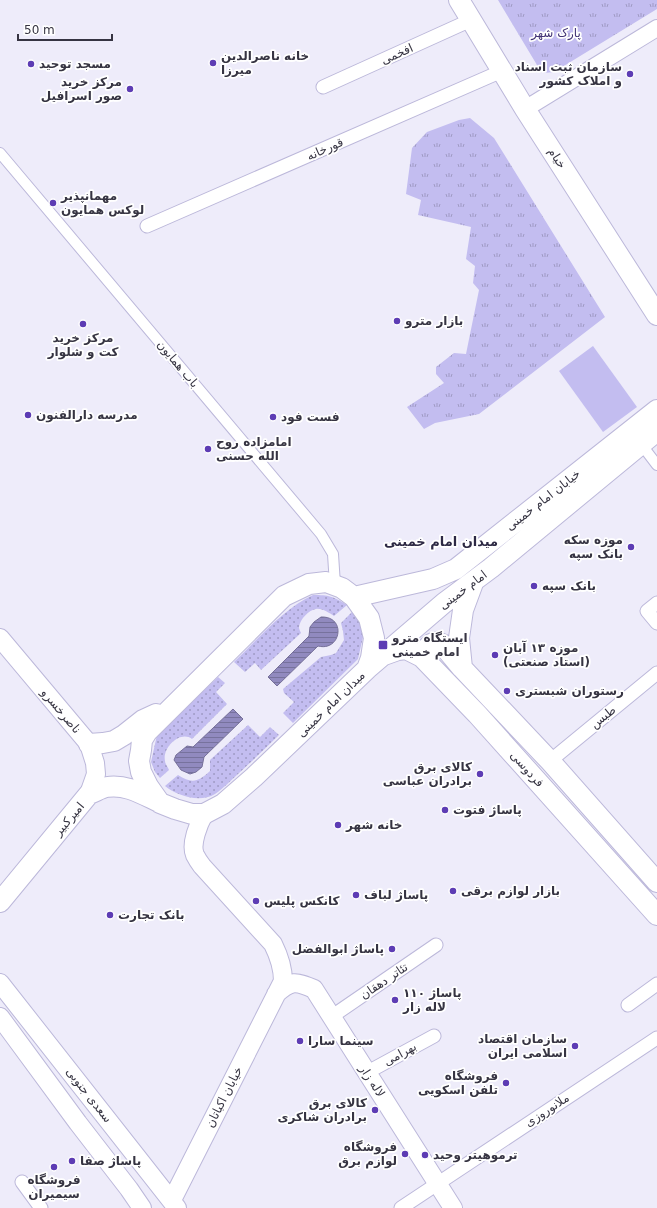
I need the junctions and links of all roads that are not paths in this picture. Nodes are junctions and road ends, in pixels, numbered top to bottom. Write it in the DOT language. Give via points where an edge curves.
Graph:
graph roads {
  1 [pos="459,0"];
  2 [pos="471,20"];
  3 [pos="657,28"];
  4 [pos="657,40"];
  5 [pos="502,71"];
  6 [pos="324,87"];
  7 [pos="527,112"];
  8 [pos="0,152"];
  9 [pos="147,226"];
  10 [pos="657,315"];
  11 [pos="657,410"];
  12 [pos="657,431"];
  13 [pos="641,444"];
  14 [pos="657,465"];
  15 [pos="559,512"];
  16 [pos="472,583"];
  17 [pos="335,585"];
  18 [pos="354,597"];
  19 [pos="657,603"];
  20 [pos="657,623"];
  21 [pos="0,638"];
  22 [pos="382,656"];
  23 [pos="422,656"];
  24 [pos="462,668"];
  25 [pos="367,669"];
  26 [pos="657,673"];
  27 [pos="174,705"];
  28 [pos="89,744"];
  29 [pos="550,761"];
  30 [pos="533,775"];
  31 [pos="89,794"];
  32 [pos="160,803"];
  33 [pos="204,814"];
  34 [pos="657,882"];
  35 [pos="0,902"];
  36 [pos="657,915"];
  37 [pos="436,946"];
  38 [pos="0,983"];
  39 [pos="657,984"];
  40 [pos="276,994"];
  41 [pos="628,1005"];
  42 [pos="0,1017"];
  43 [pos="331,1017"];
  44 [pos="434,1036"];
  45 [pos="657,1038"];
  46 [pos="366,1073"];
  47 [pos="22,1182"];
  48 [pos="437,1183"];
  49 [pos="175,1204"];
  50 [pos="41,1208"];
  51 [pos="142,1208"];
  52 [pos="400,1208"];
  53 [pos="454,1208"];
  1 -- 2 [label="main road, خیام"];
  2 -- 5 [label="main road, خیام"];
  2 -- 6 [label="street, افخمی"];
  3 -- 7 [label="street"];
  4 -- 7 [label="street"];
  5 -- 7 [label="main road, خیام"];
  5 -- 9 [label="street, قورخانه"];
  7 -- 10 [label="main road, خیام"];
  8 -- 17 [label="street, باب همایون" via="321,534 333,554"];
  11 -- 18 [label="main road, خیابان امام خمینی" via="456,569 433,579"];
  12 -- 13 [label="main road, خیابان امام خمینی"];
  13 -- 14 [label="street"];
  13 -- 15 [label="main road, خیابان امام خمینی"];
  15 -- 16 [label="main road, امام خمینی"];
  16 -- 22 [label="main road, امام خمینی" via="444,603"];
  16 -- 24 [label="main road" via="463,610 459,638"];
  17 -- 18 [label="main road, میدان امام خمینی"];
  17 -- 27 [label="main road, میدان امام خمینی" via="326,582 309,584 284,596"];
  18 -- 25 [label="main road, میدان امام خمینی" via="369,618 374,638"];
  19 -- 20 [label="street" via="647,611"];
  21 -- 28 [label="main road, ناصرخسرو"];
  22 -- 23 [label="main road, فردوسی" via="406,649"];
  22 -- 25 [label="main road, امام خمینی"];
  23 -- 24 [label="main road, فردوسی" via="430,644 436,642 447,648"];
  23 -- 30 [label="main road, فردوسی"];
  24 -- 29 [label="main road, فردوسی"];
  25 -- 33 [label="main road, میدان امام خمینی" via="254,777 223,804"];
  26 -- 29 [label="street, طبس"];
  27 -- 28 [label="main road" via="143,720 114,741"];
  27 -- 32 [label="main road, میدان امام خمینی" via="142,740 139,761 141,772"];
  28 -- 31 [label="main road, ناصرخسرو" via="96,774"];
  29 -- 30 [label="main road"];
  29 -- 34 [label="main road, فردوسی"];
  30 -- 36 [label="main road, فردوسی"];
  31 -- 32 [label="main road, امیرکبیر" via="107,787 123,787"];
  31 -- 35 [label="main road, امیرکبیر"];
  32 -- 33 [label="main road" via="192,814"];
  33 -- 40 [label="main road" via="195,838 194,853 202,866 273,944 283,970 282,981"];
  37 -- 43 [label="street, تئاتر دهقان"];
  38 -- 49 [label="main road, سعدی جنوبی"];
  39 -- 41 [label="street"];
  40 -- 43 [label="main road, لاله زار" via="293,983 314,989"];
  40 -- 49 [label="main road, خیابان اکباتان"];
  42 -- 51 [label="main road, سعدی جنوبی"];
  43 -- 46 [label="main road, لاله زار"];
  44 -- 46 [label="street, بهرامی"];
  45 -- 48 [label="street, ملانوروزی"];
  46 -- 48 [label="main road, لاله زار"];
  47 -- 50 [label="street"];
  48 -- 52 [label="street, ملانوروزی"];
  48 -- 53 [label="main road, لاله زار"];
}
